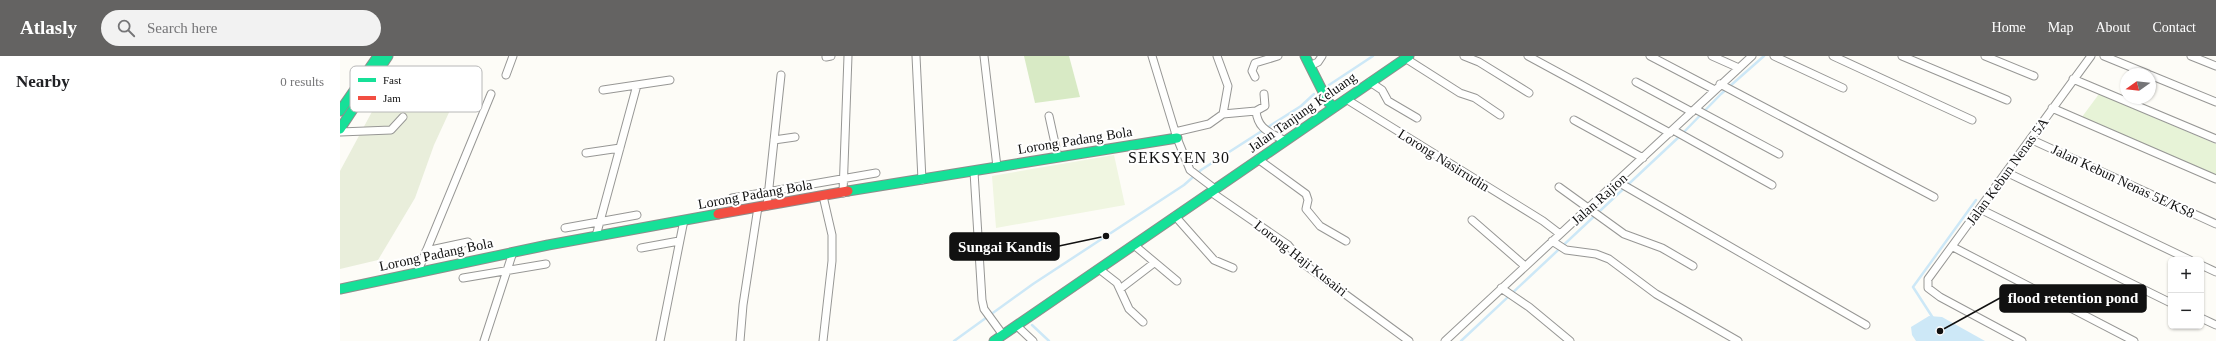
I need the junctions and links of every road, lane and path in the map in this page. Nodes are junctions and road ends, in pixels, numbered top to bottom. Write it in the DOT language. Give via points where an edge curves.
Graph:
graph roads {
  1 [pos="378,56"];
  2 [pos="388,56"];
  3 [pos="512,56"];
  4 [pos="848,56"];
  5 [pos="916,56"];
  6 [pos="984,56"];
  7 [pos="1152,56"];
  8 [pos="1217,56"];
  9 [pos="1278,56"];
  10 [pos="1305,56"];
  11 [pos="1322,56"];
  12 [pos="1464,56"];
  13 [pos="1528,56"];
  14 [pos="1650,56"];
  15 [pos="1712,56"];
  16 [pos="1752,56"];
  17 [pos="1774,56"];
  18 [pos="1833,56"];
  19 [pos="1902,56"];
  20 [pos="1985,56"];
  21 [pos="2091,56"];
  22 [pos="2104,56"];
  23 [pos="2191,56"];
  24 [pos="1407,57"];
  25 [pos="371,66"];
  26 [pos="381,66"];
  27 [pos="1310,66"];
  28 [pos="2216,66"];
  29 [pos="1739,68"];
  30 [pos="2134,68"];
  31 [pos="506,75"];
  32 [pos="781,75"];
  33 [pos="2034,76"];
  34 [pos="1255,77"];
  35 [pos="2156,77"];
  36 [pos="2073,79"];
  37 [pos="670,80"];
  38 [pos="1370,82"];
  39 [pos="1636,82"];
  40 [pos="637,85"];
  41 [pos="1722,85"];
  42 [pos="1843,88"];
  43 [pos="603,90"];
  44 [pos="1715,90"];
  45 [pos="1529,93"];
  46 [pos="491,94"];
  47 [pos="1264,94"];
  48 [pos="350,97"];
  49 [pos="1346,99"];
  50 [pos="2007,100"];
  51 [pos="2216,102"];
  52 [pos="1334,107"];
  53 [pos="2052,108"];
  54 [pos="1694,110"];
  55 [pos="340,111"];
  56 [pos="1256,111"];
  57 [pos="351,112"];
  58 [pos="1223,114"];
  59 [pos="1500,114"];
  60 [pos="1049,116"];
  61 [pos="403,117"];
  62 [pos="1417,118"];
  63 [pos="1574,120"];
  64 [pos="1972,120"];
  65 [pos="340,129"];
  66 [pos="340,132"];
  67 [pos="1673,132"];
  68 [pos="1176,135"];
  69 [pos="795,137"];
  70 [pos="2030,139"];
  71 [pos="2216,139"];
  72 [pos="774,140"];
  73 [pos="1285,141"];
  74 [pos="620,148"];
  75 [pos="586,153"];
  76 [pos="1779,154"];
  77 [pos="1058,157"];
  78 [pos="1641,157"];
  79 [pos="1258,159"];
  80 [pos="997,167"];
  81 [pos="974,172"];
  82 [pos="2006,172"];
  83 [pos="876,173"];
  84 [pos="844,178"];
  85 [pos="2216,179"];
  86 [pos="922,180"];
  87 [pos="1620,182"];
  88 [pos="1772,184"];
  89 [pos="1559,187"];
  90 [pos="1213,190"];
  91 [pos="769,191"];
  92 [pos="843,193"];
  93 [pos="823,196"];
  94 [pos="1934,197"];
  95 [pos="732,198"];
  96 [pos="767,206"];
  97 [pos="758,207"];
  98 [pos="1980,209"];
  99 [pos="1589,211"];
  100 [pos="637,215"];
  101 [pos="1175,216"];
  102 [pos="684,220"];
  103 [pos="1472,220"];
  104 [pos="600,221"];
  105 [pos="2216,224"];
  106 [pos="565,228"];
  107 [pos="1560,234"];
  108 [pos="596,236"];
  109 [pos="679,241"];
  110 [pos="1346,241"];
  111 [pos="468,242"];
  112 [pos="1553,242"];
  113 [pos="1134,245"];
  114 [pos="1953,246"];
  115 [pos="641,248"];
  116 [pos="426,251"];
  117 [pos="513,252"];
  118 [pos="2184,257"];
  119 [pos="1154,263"];
  120 [pos="546,264"];
  121 [pos="1525,266"];
  122 [pos="1693,266"];
  123 [pos="2204,266"];
  124 [pos="1233,268"];
  125 [pos="1099,269"];
  126 [pos="506,271"];
  127 [pos="418,272"];
  128 [pos="2216,272"];
  129 [pos="463,278"];
  130 [pos="1177,281"];
  131 [pos="340,289"];
  132 [pos="1120,289"];
  133 [pos="1503,289"];
  134 [pos="2168,302"];
  135 [pos="2204,319"];
  136 [pos="1143,322"];
  137 [pos="1866,324"];
  138 [pos="2216,325"];
  139 [pos="1017,326"];
  140 [pos="1004,335"];
  141 [pos="484,341"];
  142 [pos="660,341"];
  143 [pos="740,341"];
  144 [pos="823,341"];
  145 [pos="994,341"];
  146 [pos="1033,341"];
  147 [pos="1408,341"];
  148 [pos="1445,341"];
  149 [pos="1570,341"];
  150 [pos="1738,341"];
  151 [pos="2022,341"];
  152 [pos="2134,341"];
  1 -- 25 [label="street"];
  2 -- 26 [label="street"];
  3 -- 31 [label="street"];
  4 -- 84 [label="street"];
  5 -- 86 [label="street"];
  6 -- 80 [label="street"];
  7 -- 68 [label="street"];
  8 -- 58 [label="street" via="1228,86"];
  9 -- 34 [label="street" via="1255,63 1252,71"];
  10 -- 27 [label="street"];
  11 -- 27 [label="street" via="1318,62"];
  12 -- 45 [label="street"];
  13 -- 67 [label="street"];
  14 -- 44 [label="street"];
  15 -- 29 [label="street"];
  16 -- 29 [label="street, Jalan Rajion"];
  17 -- 42 [label="street"];
  18 -- 64 [label="street"];
  19 -- 50 [label="street"];
  20 -- 33 [label="street"];
  21 -- 36 [label="street, Jalan Kebun Nenas 5A"];
  22 -- 30 [label="street"];
  23 -- 28 [label="street"];
  24 -- 38 [label="street, Jalan Tanjung Keluang"];
  24 -- 59 [label="street" via="1460,93 1474,98"];
  27 -- 52 [label="street" via="1328,102"];
  29 -- 41 [label="street, Jalan Rajion"];
  32 -- 72 [label="street"];
  35 -- 51 [label="street"];
  36 -- 53 [label="street, Jalan Kebun Nenas 5A"];
  36 -- 71 [label="street"];
  37 -- 40 [label="street"];
  38 -- 49 [label="street, Jalan Tanjung Keluang"];
  38 -- 62 [label="street" via="1382,90 1388,101"];
  39 -- 54 [label="street"];
  40 -- 43 [label="street"];
  40 -- 74 [label="street"];
  41 -- 44 [label="street, Jalan Rajion"];
  41 -- 94 [label="street"];
  44 -- 54 [label="street, Jalan Rajion"];
  46 -- 116 [label="street"];
  47 -- 56 [label="street" via="1265,106"];
  48 -- 55 [label="street"];
  49 -- 52 [label="street, Jalan Tanjung Keluang"];
  49 -- 107 [label="street, Lorong Nasirrudin"];
  52 -- 73 [label="street, Jalan Tanjung Keluang"];
  53 -- 70 [label="street, Jalan Kebun Nenas 5A"];
  53 -- 85 [label="street"];
  54 -- 67 [label="street, Jalan Rajion"];
  54 -- 76 [label="street"];
  56 -- 58 [label="street"];
  56 -- 73 [label="street" via="1260,126"];
  57 -- 65 [label="street"];
  58 -- 68 [label="street" via="1209,124"];
  60 -- 77 [label="street"];
  61 -- 66 [label="street" via="391,130"];
  63 -- 78 [label="street"];
  67 -- 78 [label="street, Jalan Rajion"];
  67 -- 88 [label="street"];
  68 -- 77 [label="street, Lorong Padang Bola"];
  68 -- 90 [label="street, Lorong Haji Kusairi" via="1190,170"];
  69 -- 72 [label="street"];
  70 -- 82 [label="street, Jalan Kebun Nenas 5A"];
  70 -- 105 [label="street, Jalan Kebun Nenas 5E/KS8"];
  72 -- 91 [label="street"];
  73 -- 79 [label="street, Jalan Tanjung Keluang"];
  74 -- 75 [label="street"];
  74 -- 104 [label="street"];
  77 -- 80 [label="street, Lorong Padang Bola"];
  78 -- 87 [label="street, Jalan Rajion"];
  79 -- 90 [label="street, Jalan Tanjung Keluang"];
  79 -- 110 [label="street" via="1306,194 1306,209 1320,226"];
  80 -- 81 [label="street, Lorong Padang Bola"];
  81 -- 86 [label="street, Lorong Padang Bola"];
  81 -- 140 [label="street" via="982,300 984,309"];
  82 -- 98 [label="street, Jalan Kebun Nenas 5A"];
  82 -- 118 [label="street"];
  83 -- 84 [label="street"];
  84 -- 91 [label="street"];
  84 -- 92 [label="street"];
  86 -- 92 [label="street, Lorong Padang Bola"];
  87 -- 99 [label="street, Jalan Rajion"];
  87 -- 137 [label="street"];
  89 -- 99 [label="street"];
  90 -- 101 [label="street, Jalan Tanjung Keluang"];
  90 -- 147 [label="street, Lorong Haji Kusairi" via="1279,239 1304,264"];
  91 -- 95 [label="street"];
  91 -- 96 [label="street"];
  92 -- 93 [label="street, Lorong Padang Bola"];
  93 -- 96 [label="street, Lorong Padang Bola"];
  93 -- 144 [label="street" via="832,235 832,261"];
  96 -- 97 [label="street, Lorong Padang Bola"];
  97 -- 102 [label="street, Lorong Padang Bola"];
  97 -- 143 [label="street"];
  98 -- 114 [label="street, Jalan Kebun Nenas 5A"];
  98 -- 134 [label="street"];
  99 -- 107 [label="street, Jalan Rajion"];
  99 -- 122 [label="street" via="1624,234 1662,248"];
  100 -- 104 [label="street"];
  101 -- 113 [label="street, Jalan Tanjung Keluang"];
  101 -- 124 [label="street" via="1214,260"];
  102 -- 108 [label="street, Lorong Padang Bola"];
  102 -- 109 [label="street"];
  103 -- 121 [label="street"];
  104 -- 106 [label="street"];
  104 -- 108 [label="street"];
  107 -- 112 [label="street, Jalan Rajion"];
  108 -- 117 [label="street, Lorong Padang Bola"];
  109 -- 115 [label="street"];
  109 -- 142 [label="street"];
  111 -- 116 [label="street"];
  112 -- 121 [label="street, Jalan Rajion"];
  112 -- 150 [label="street" via="1564,250 1577,254 1603,255 1643,286 1692,317"];
  113 -- 119 [label="street"];
  113 -- 125 [label="street, Jalan Tanjung Keluang"];
  114 -- 151 [label="street, Jalan Kebun Nenas 5A" via="1928,279 1928,288"];
  114 -- 152 [label="street"];
  116 -- 127 [label="street"];
  117 -- 126 [label="street"];
  117 -- 127 [label="street, Lorong Padang Bola"];
  119 -- 130 [label="street"];
  119 -- 132 [label="street"];
  120 -- 126 [label="street"];
  121 -- 133 [label="street, Jalan Rajion"];
  123 -- 128 [label="street"];
  125 -- 132 [label="street" via="1117,283"];
  125 -- 139 [label="street, Jalan Tanjung Keluang"];
  126 -- 129 [label="street"];
  126 -- 141 [label="street"];
  127 -- 131 [label="street, Lorong Padang Bola"];
  132 -- 136 [label="street" via="1129,308"];
  133 -- 148 [label="street, Jalan Rajion"];
  133 -- 149 [label="street"];
  135 -- 138 [label="street"];
  139 -- 140 [label="street, Jalan Tanjung Keluang"];
  139 -- 146 [label="street"];
  140 -- 145 [label="street, Jalan Tanjung Keluang"];
}
